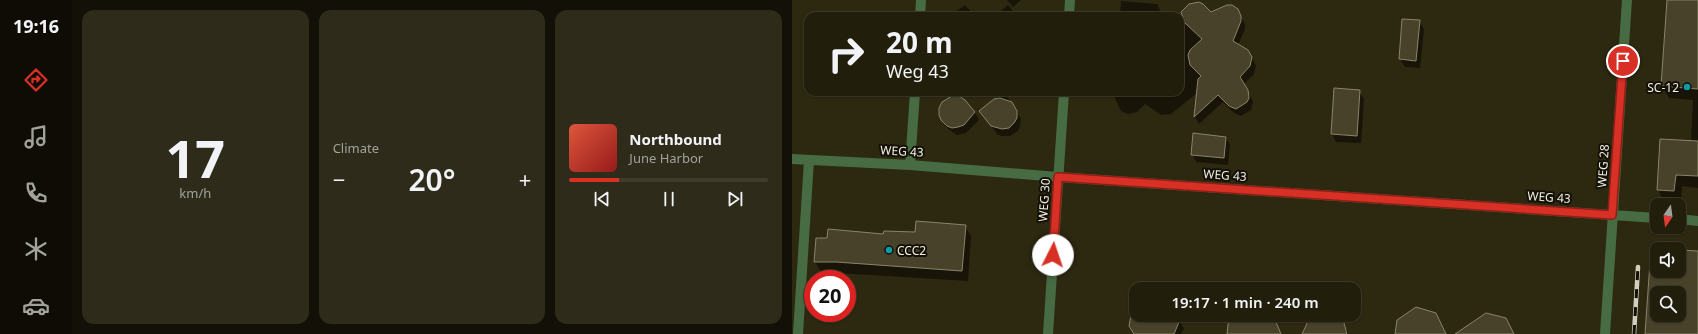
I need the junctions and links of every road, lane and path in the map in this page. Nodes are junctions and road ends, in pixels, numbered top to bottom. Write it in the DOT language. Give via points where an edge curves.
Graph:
graph roads {
  1 [pos="921,0"];
  2 [pos="1070,0"];
  3 [pos="1627,0"];
  4 [pos="920,12"];
  5 [pos="1069,12"];
  6 [pos="915,96"];
  7 [pos="1064,96"];
  8 [pos="792,159"];
  9 [pos="809,160"];
  10 [pos="910,164"];
  11 [pos="1058,177"];
  12 [pos="1612,215"];
  13 [pos="1650,218"];
  14 [pos="1686,220"];
  15 [pos="1698,221"];
  16 [pos="798,334"];
  17 [pos="1048,334"];
  18 [pos="1605,334"];
  1 -- 4 [label="lane"];
  2 -- 5 [label="lane"];
  3 -- 12 [label="lane, WEG 28"];
  6 -- 10 [label="lane"];
  7 -- 11 [label="lane, WEG 30"];
  8 -- 9 [label="lane, WEG 43"];
  9 -- 10 [label="lane, WEG 43"];
  9 -- 16 [label="lane"];
  10 -- 11 [label="lane, WEG 43"];
  11 -- 12 [label="lane, WEG 43"];
  11 -- 17 [label="lane, WEG 30"];
  12 -- 13 [label="lane, WEG 43"];
  12 -- 18 [label="lane, WEG 28"];
  14 -- 15 [label="lane"];
}
